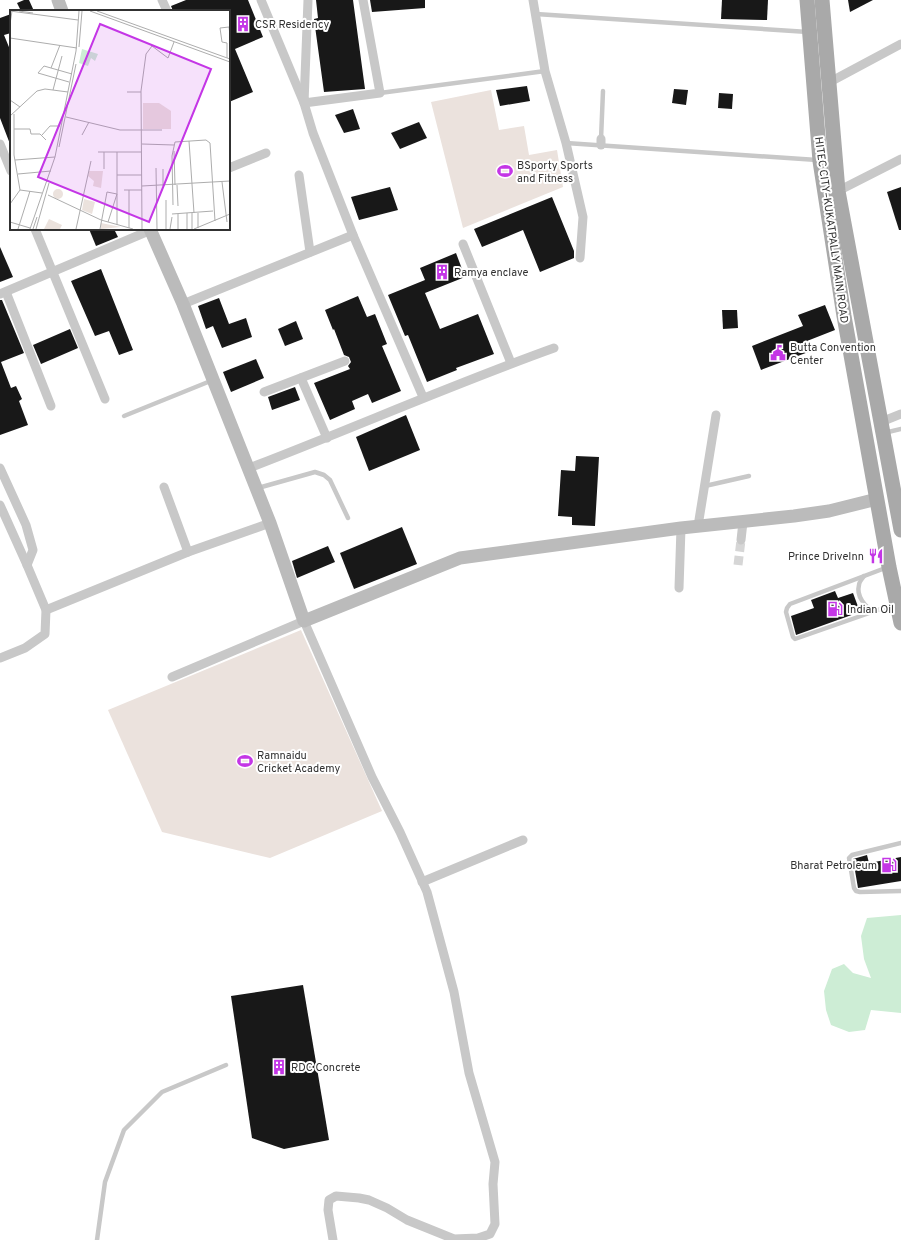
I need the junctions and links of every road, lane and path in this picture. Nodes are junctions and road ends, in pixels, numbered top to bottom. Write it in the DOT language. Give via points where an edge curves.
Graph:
graph roads {
  1 [pos="58,0"];
  2 [pos="162,0"];
  3 [pos="261,0"];
  4 [pos="308,0"];
  5 [pos="363,0"];
  6 [pos="533,0"];
  7 [pos="807,0"];
  8 [pos="822,0"];
  9 [pos="62,10"];
  10 [pos="167,10"];
  11 [pos="536,14"];
  12 [pos="810,32"];
  13 [pos="901,44"];
  14 [pos="545,71"];
  15 [pos="828,83"];
  16 [pos="603,91"];
  17 [pos="380,93"];
  18 [pos="304,103"];
  19 [pos="601,142"];
  20 [pos="566,143"];
  21 [pos="0,144"];
  22 [pos="266,153"];
  23 [pos="901,159"];
  24 [pos="820,161"];
  25 [pos="230,165"];
  26 [pos="10,168"];
  27 [pos="299,175"];
  28 [pos="838,191"];
  29 [pos="35,230"];
  30 [pos="148,230"];
  31 [pos="150,230"];
  32 [pos="354,235"];
  33 [pos="463,244"];
  34 [pos="310,252"];
  35 [pos="580,258"];
  36 [pos="53,272"];
  37 [pos="3,293"];
  38 [pos="183,304"];
  39 [pos="554,348"];
  40 [pos="345,361"];
  41 [pos="511,363"];
  42 [pos="301,378"];
  43 [pos="212,380"];
  44 [pos="264,392"];
  45 [pos="424,397"];
  46 [pos="105,399"];
  47 [pos="51,406"];
  48 [pos="901,414"];
  49 [pos="716,415"];
  50 [pos="124,416"];
  51 [pos="882,427"];
  52 [pos="901,429"];
  53 [pos="327,438"];
  54 [pos="0,468"];
  55 [pos="248,468"];
  56 [pos="749,476"];
  57 [pos="704,486"];
  58 [pos="164,487"];
  59 [pos="256,488"];
  60 [pos="877,499"];
  61 [pos="0,505"];
  62 [pos="348,518"];
  63 [pos="743,522"];
  64 [pos="270,523"];
  65 [pos="698,526"];
  66 [pos="681,528"];
  67 [pos="901,530"];
  68 [pos="741,540"];
  69 [pos="188,552"];
  70 [pos="27,565"];
  71 [pos="889,566"];
  72 [pos="864,576"];
  73 [pos="679,588"];
  74 [pos="897,603"];
  75 [pos="46,610"];
  76 [pos="874,611"];
  77 [pos="304,621"];
  78 [pos="901,623"];
  79 [pos="0,658"];
  80 [pos="172,677"];
  81 [pos="523,840"];
  82 [pos="901,843"];
  83 [pos="422,882"];
  84 [pos="901,891"];
  85 [pos="226,1066"];
  86 [pos="97,1240"];
  87 [pos="333,1240"];
  1 -- 9 [label="street"];
  2 -- 10 [label="street"];
  3 -- 18 [label="street"];
  4 -- 18 [label="street"];
  5 -- 17 [label="street"];
  6 -- 11 [label="street"];
  7 -- 12 [label="main road, HITEC CITY–KUKATPALLY MAIN ROAD"];
  8 -- 15 [label="main road, HITEC CITY–KUKATPALLY MAIN ROAD"];
  11 -- 12 [label="lane"];
  11 -- 14 [label="street"];
  12 -- 24 [label="main road, HITEC CITY–KUKATPALLY MAIN ROAD"];
  13 -- 15 [label="street"];
  14 -- 17 [label="lane"];
  14 -- 20 [label="street"];
  15 -- 28 [label="main road, HITEC CITY–KUKATPALLY MAIN ROAD"];
  16 -- 19 [label="lane"];
  17 -- 18 [label="street"];
  18 -- 32 [label="street"];
  19 -- 20 [label="lane"];
  19 -- 24 [label="lane"];
  20 -- 35 [label="street" via="583,216"];
  21 -- 26 [label="street"];
  22 -- 25 [label="street"];
  23 -- 28 [label="street"];
  24 -- 60 [label="main road, HITEC CITY–KUKATPALLY MAIN ROAD" via="844,316"];
  27 -- 34 [label="street"];
  28 -- 51 [label="main road, HITEC CITY–KUKATPALLY MAIN ROAD"];
  29 -- 36 [label="street"];
  30 -- 36 [label="street"];
  31 -- 38 [label="street"];
  32 -- 34 [label="street"];
  32 -- 45 [label="street"];
  33 -- 41 [label="street"];
  34 -- 38 [label="street"];
  36 -- 37 [label="street"];
  36 -- 46 [label="street"];
  37 -- 47 [label="street"];
  38 -- 43 [label="street"];
  39 -- 41 [label="street"];
  40 -- 42 [label="street"];
  41 -- 45 [label="street"];
  42 -- 44 [label="street"];
  42 -- 53 [label="street"];
  43 -- 50 [label="lane"];
  43 -- 55 [label="street"];
  45 -- 53 [label="street"];
  48 -- 51 [label="street"];
  49 -- 57 [label="street"];
  51 -- 52 [label="lane"];
  51 -- 67 [label="main road, HITEC CITY–KUKATPALLY MAIN ROAD" via="894,477"];
  53 -- 55 [label="street"];
  54 -- 70 [label="street" via="26,525 33,550"];
  55 -- 59 [label="street"];
  56 -- 57 [label="lane"];
  57 -- 65 [label="street"];
  58 -- 69 [label="street"];
  59 -- 62 [label="lane" via="315,472 330,480"];
  59 -- 64 [label="street"];
  60 -- 63 [label="street" via="829,511"];
  60 -- 71 [label="main road, HITEC CITY–KUKATPALLY MAIN ROAD"];
  61 -- 70 [label="street"];
  63 -- 65 [label="street"];
  63 -- 68 [label="street"];
  64 -- 69 [label="street"];
  64 -- 77 [label="street"];
  65 -- 66 [label="street"];
  66 -- 73 [label="street"];
  66 -- 77 [label="street" via="460,558"];
  69 -- 75 [label="street"];
  70 -- 75 [label="street"];
  71 -- 72 [label="lane"];
  71 -- 74 [label="main road, HITEC CITY–KUKATPALLY MAIN ROAD"];
  72 -- 76 [label="lane" via="858,585 860,593 863,603"];
  72 -- 76 [label="lane" via="790,604 786,612 793,637 799,638"];
  74 -- 76 [label="lane"];
  74 -- 78 [label="main road, HITEC CITY–KUKATPALLY MAIN ROAD"];
  75 -- 79 [label="street" via="45,634 25,648"];
  77 -- 80 [label="street"];
  77 -- 83 [label="street" via="372,777"];
  81 -- 83 [label="street"];
  82 -- 84 [label="lane" via="852,855 849,858 856,891"];
  83 -- 87 [label="street" via="427,892 454,992 469,1073 495,1162 492,1184 495,1224 490,1234 478,1238 454,1239 407,1220 369,1200 336,1196 329,1200 328,1210"];
  85 -- 86 [label="lane" via="162,1092 124,1130 105,1182"];
}
